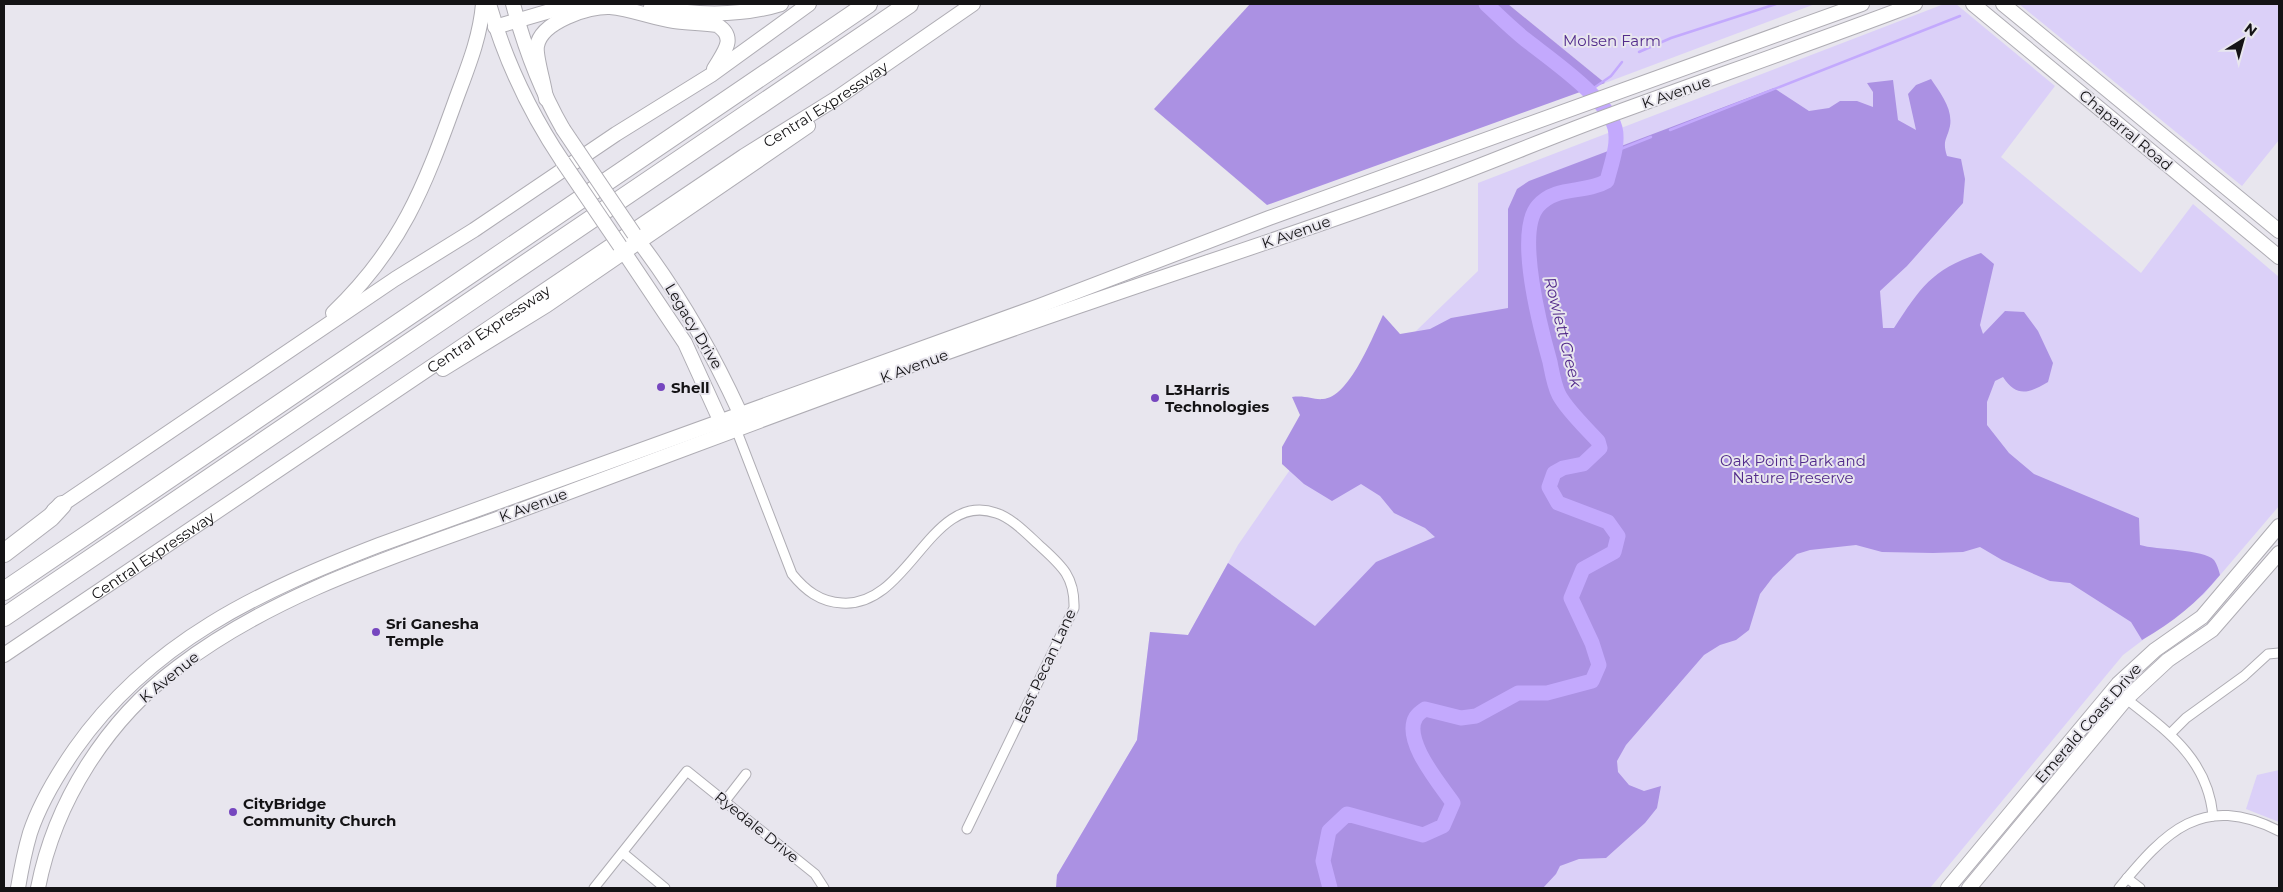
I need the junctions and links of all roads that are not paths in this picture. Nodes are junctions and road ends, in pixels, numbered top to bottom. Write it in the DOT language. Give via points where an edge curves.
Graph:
graph roads {
  1 [pos="483,4"];
  2 [pos="489,4"];
  3 [pos="513,4"];
  4 [pos="574,4"];
  5 [pos="638,4"];
  6 [pos="781,4"];
  7 [pos="808,4"];
  8 [pos="868,4"];
  9 [pos="908,4"];
  10 [pos="973,4"];
  11 [pos="1862,4"];
  12 [pos="1915,4"];
  13 [pos="1973,4"];
  14 [pos="2003,4"];
  15 [pos="518,20"];
  16 [pos="495,27"];
  17 [pos="883,67"];
  18 [pos="711,75"];
  19 [pos="546,99"];
  20 [pos="2163,135"];
  21 [pos="2150,150"];
  22 [pos="1323,199"];
  23 [pos="1331,220"];
  24 [pos="2279,231"];
  25 [pos="637,238"];
  26 [pos="622,250"];
  27 [pos="2279,257"];
  28 [pos="1168,258"];
  29 [pos="1175,274"];
  30 [pos="1039,306"];
  31 [pos="1045,319"];
  32 [pos="701,334"];
  33 [pos="301,343"];
  34 [pos="685,343"];
  35 [pos="740,413"];
  36 [pos="359,415"];
  37 [pos="720,420"];
  38 [pos="736,429"];
  39 [pos="608,462"];
  40 [pos="612,476"];
  41 [pos="62,505"];
  42 [pos="499,511"];
  43 [pos="2279,526"];
  44 [pos="4,544"];
  45 [pos="4,553"];
  46 [pos="2279,554"];
  47 [pos="4,591"];
  48 [pos="4,618"];
  49 [pos="2276,653"];
  50 [pos="4,655"];
  51 [pos="128,685"];
  52 [pos="2114,689"];
  53 [pos="141,698"];
  54 [pos="2126,699"];
  55 [pos="2170,734"];
  56 [pos="746,774"];
  57 [pos="52,784"];
  58 [pos="70,797"];
  59 [pos="725,802"];
  60 [pos="2213,816"];
  61 [pos="967,829"];
  62 [pos="2279,830"];
  63 [pos="622,853"];
  64 [pos="2127,878"];
  65 [pos="18,888"];
  66 [pos="38,888"];
  67 [pos="594,888"];
  68 [pos="665,888"];
  69 [pos="824,888"];
  70 [pos="1948,888"];
  71 [pos="1969,888"];
  72 [pos="2119,888"];
  73 [pos="2140,888"];
  1 -- 33 [label="main road" via="476,44 430,170 409,217 363,282"];
  2 -- 16 [label="main road, Legacy Drive"];
  3 -- 15 [label="main road, Legacy Drive"];
  4 -- 15 [label="main road"];
  5 -- 6 [label="main road" via="720,14"];
  7 -- 18 [label="main road"];
  8 -- 47 [label="highway"];
  9 -- 48 [label="highway, Central Expressway"];
  10 -- 17 [label="main road, Central Expressway"];
  11 -- 22 [label="main road, K Avenue"];
  12 -- 23 [label="main road, K Avenue"];
  13 -- 21 [label="main road, Chaparral Road"];
  14 -- 20 [label="main road, Chaparral Road"];
  15 -- 16 [label="main road"];
  15 -- 19 [label="main road, Legacy Drive" via="528,58"];
  16 -- 26 [label="main road, Legacy Drive, bridge" via="525,97 548,139"];
  17 -- 25 [label="main road" via="791,139"];
  17 -- 36 [label="main road, Central Expressway" via="736,161"];
  18 -- 19 [label="main road" via="728,48 727,35 722,28 609,7 556,22 540,36 536,48"];
  18 -- 33 [label="main road" via="616,134"];
  19 -- 25 [label="main road, Legacy Drive, bridge"];
  20 -- 21 [label="main road"];
  20 -- 24 [label="main road, Chaparral Road"];
  21 -- 27 [label="main road, Chaparral Road"];
  22 -- 23 [label="main road"];
  22 -- 28 [label="main road, K Avenue"];
  23 -- 29 [label="main road, K Avenue"];
  25 -- 26 [label="main road"];
  25 -- 32 [label="main road, Legacy Drive"];
  26 -- 34 [label="main road, Legacy Drive"];
  26 -- 36 [label="main road" via="491,341"];
  28 -- 29 [label="main road"];
  28 -- 30 [label="main road, K Avenue"];
  29 -- 31 [label="main road, K Avenue"];
  30 -- 31 [label="main road"];
  30 -- 35 [label="main road, K Avenue"];
  31 -- 38 [label="main road, K Avenue"];
  32 -- 34 [label="main road"];
  32 -- 35 [label="main road, Legacy Drive"];
  33 -- 41 [label="main road"];
  34 -- 37 [label="main road, Legacy Drive"];
  35 -- 37 [label="main road, K Avenue"];
  35 -- 38 [label="main road"];
  36 -- 50 [label="main road, Central Expressway"];
  37 -- 38 [label="main road"];
  37 -- 39 [label="main road, K Avenue"];
  38 -- 40 [label="main road, K Avenue"];
  38 -- 61 [label="street, East Pecan Lane" via="792,574 819,598 848,604 873,598 901,574 935,533 953,518 980,510 998,513 1009,520 1032,538 1069,576 1074,590 1074,608"];
  39 -- 40 [label="main road"];
  39 -- 42 [label="main road, K Avenue"];
  40 -- 42 [label="main road, K Avenue"];
  41 -- 44 [label="main road"];
  41 -- 45 [label="highway" via="51,518"];
  42 -- 51 [label="main road, K Avenue" via="379,545 274,589 200,630"];
  42 -- 53 [label="main road, K Avenue" via="292,597 200,651"];
  43 -- 52 [label="main road, Emerald Coast Drive" via="2202,617 2148,655"];
  46 -- 54 [label="main road, Emerald Coast Drive" via="2212,630 2168,660"];
  49 -- 55 [label="street" via="2186,718"];
  51 -- 53 [label="main road"];
  51 -- 57 [label="main road, K Avenue" via="97,718"];
  52 -- 54 [label="street"];
  52 -- 70 [label="main road, Emerald Coast Drive"];
  53 -- 58 [label="main road, K Avenue" via="99,747"];
  54 -- 55 [label="street"];
  54 -- 71 [label="main road, Emerald Coast Drive"];
  55 -- 60 [label="street" via="2201,772"];
  56 -- 59 [label="street"];
  57 -- 58 [label="main road"];
  57 -- 65 [label="main road, K Avenue" via="30,834"];
  58 -- 66 [label="main road, K Avenue" via="50,842"];
  59 -- 63 [label="street, Ryedale Drive" via="687,771"];
  59 -- 69 [label="street, Ryedale Drive" via="815,874"];
  60 -- 62 [label="street" via="2252,820"];
  60 -- 64 [label="street" via="2190,822 2166,836"];
  63 -- 67 [label="street"];
  63 -- 68 [label="street"];
  64 -- 72 [label="street"];
  64 -- 73 [label="street"];
}
